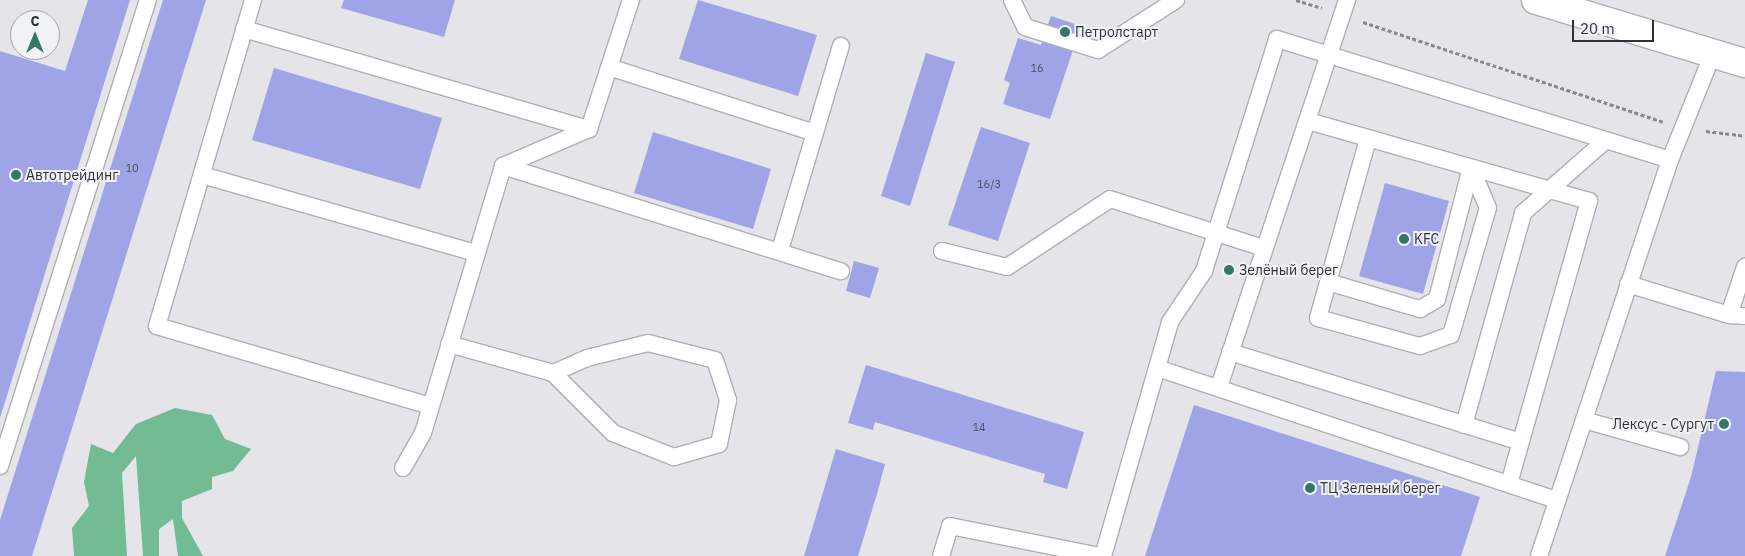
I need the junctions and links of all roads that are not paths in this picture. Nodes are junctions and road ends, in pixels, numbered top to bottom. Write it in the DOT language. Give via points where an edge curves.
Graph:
graph roads {
  1 [pos="148,0"];
  2 [pos="253,0"];
  3 [pos="631,0"];
  4 [pos="1012,0"];
  5 [pos="1176,0"];
  6 [pos="1536,0"];
  7 [pos="1344,7"];
  8 [pos="244,29"];
  9 [pos="841,46"];
  10 [pos="1713,53"];
  11 [pos="1328,56"];
  12 [pos="1745,63"];
  13 [pos="609,67"];
  14 [pos="1308,121"];
  15 [pos="589,129"];
  16 [pos="816,133"];
  17 [pos="1368,139"];
  18 [pos="1605,142"];
  19 [pos="1670,160"];
  20 [pos="502,166"];
  21 [pos="1471,168"];
  22 [pos="202,175"];
  23 [pos="1547,190"];
  24 [pos="1219,232"];
  25 [pos="1264,248"];
  26 [pos="780,250"];
  27 [pos="942,251"];
  28 [pos="476,253"];
  29 [pos="1745,267"];
  30 [pos="842,271"];
  31 [pos="1328,282"];
  32 [pos="1628,284"];
  33 [pos="1737,315"];
  34 [pos="449,344"];
  35 [pos="1230,352"];
  36 [pos="1157,368"];
  37 [pos="552,373"];
  38 [pos="1219,387"];
  39 [pos="431,406"];
  40 [pos="1584,420"];
  41 [pos="1464,425"];
  42 [pos="1520,442"];
  43 [pos="1680,447"];
  44 [pos="0,466"];
  45 [pos="403,468"];
  46 [pos="1509,483"];
  47 [pos="1557,500"];
  48 [pos="941,556"];
  49 [pos="1102,556"];
  50 [pos="1539,556"];
  1 -- 44 [label="lane"];
  2 -- 8 [label="lane"];
  3 -- 13 [label="lane"];
  4 -- 5 [label="lane" via="1025,27 1098,50"];
  6 -- 10 [label="main road"];
  7 -- 11 [label="lane"];
  8 -- 15 [label="lane"];
  8 -- 22 [label="lane"];
  9 -- 16 [label="lane"];
  10 -- 12 [label="main road"];
  10 -- 19 [label="lane"];
  11 -- 14 [label="lane"];
  11 -- 18 [label="lane"];
  11 -- 24 [label="lane" via="1277,39"];
  13 -- 15 [label="lane"];
  13 -- 16 [label="lane"];
  14 -- 17 [label="lane"];
  14 -- 25 [label="lane"];
  15 -- 20 [label="lane"];
  16 -- 26 [label="lane"];
  17 -- 21 [label="lane"];
  17 -- 31 [label="lane"];
  18 -- 19 [label="lane"];
  18 -- 23 [label="lane"];
  19 -- 32 [label="lane"];
  20 -- 26 [label="lane"];
  20 -- 28 [label="lane"];
  21 -- 23 [label="lane"];
  21 -- 31 [label="lane" via="1437,299 1420,309"];
  21 -- 31 [label="lane" via="1488,208 1451,335 1420,346 1318,318"];
  22 -- 28 [label="lane"];
  22 -- 39 [label="lane" via="157,326"];
  23 -- 41 [label="lane" via="1522,214"];
  23 -- 42 [label="lane" via="1589,202"];
  24 -- 25 [label="lane"];
  24 -- 27 [label="lane" via="1110,199 1007,267"];
  24 -- 36 [label="lane" via="1204,271 1170,322"];
  25 -- 35 [label="lane"];
  26 -- 30 [label="lane"];
  28 -- 34 [label="lane"];
  29 -- 33 [label="lane"];
  32 -- 33 [label="lane"];
  32 -- 40 [label="lane"];
  34 -- 37 [label="lane"];
  34 -- 39 [label="lane"];
  35 -- 38 [label="lane"];
  35 -- 41 [label="lane"];
  36 -- 38 [label="lane"];
  36 -- 49 [label="lane"];
  37 -- 37 [label="lane" via="612,433 674,457 720,444 728,400 715,360 648,343 587,358"];
  38 -- 46 [label="lane"];
  39 -- 45 [label="lane" via="423,433"];
  40 -- 43 [label="lane"];
  40 -- 47 [label="lane"];
  41 -- 42 [label="lane"];
  42 -- 46 [label="lane"];
  46 -- 47 [label="lane"];
  47 -- 50 [label="lane"];
  48 -- 49 [label="lane" via="950,526"];
}
